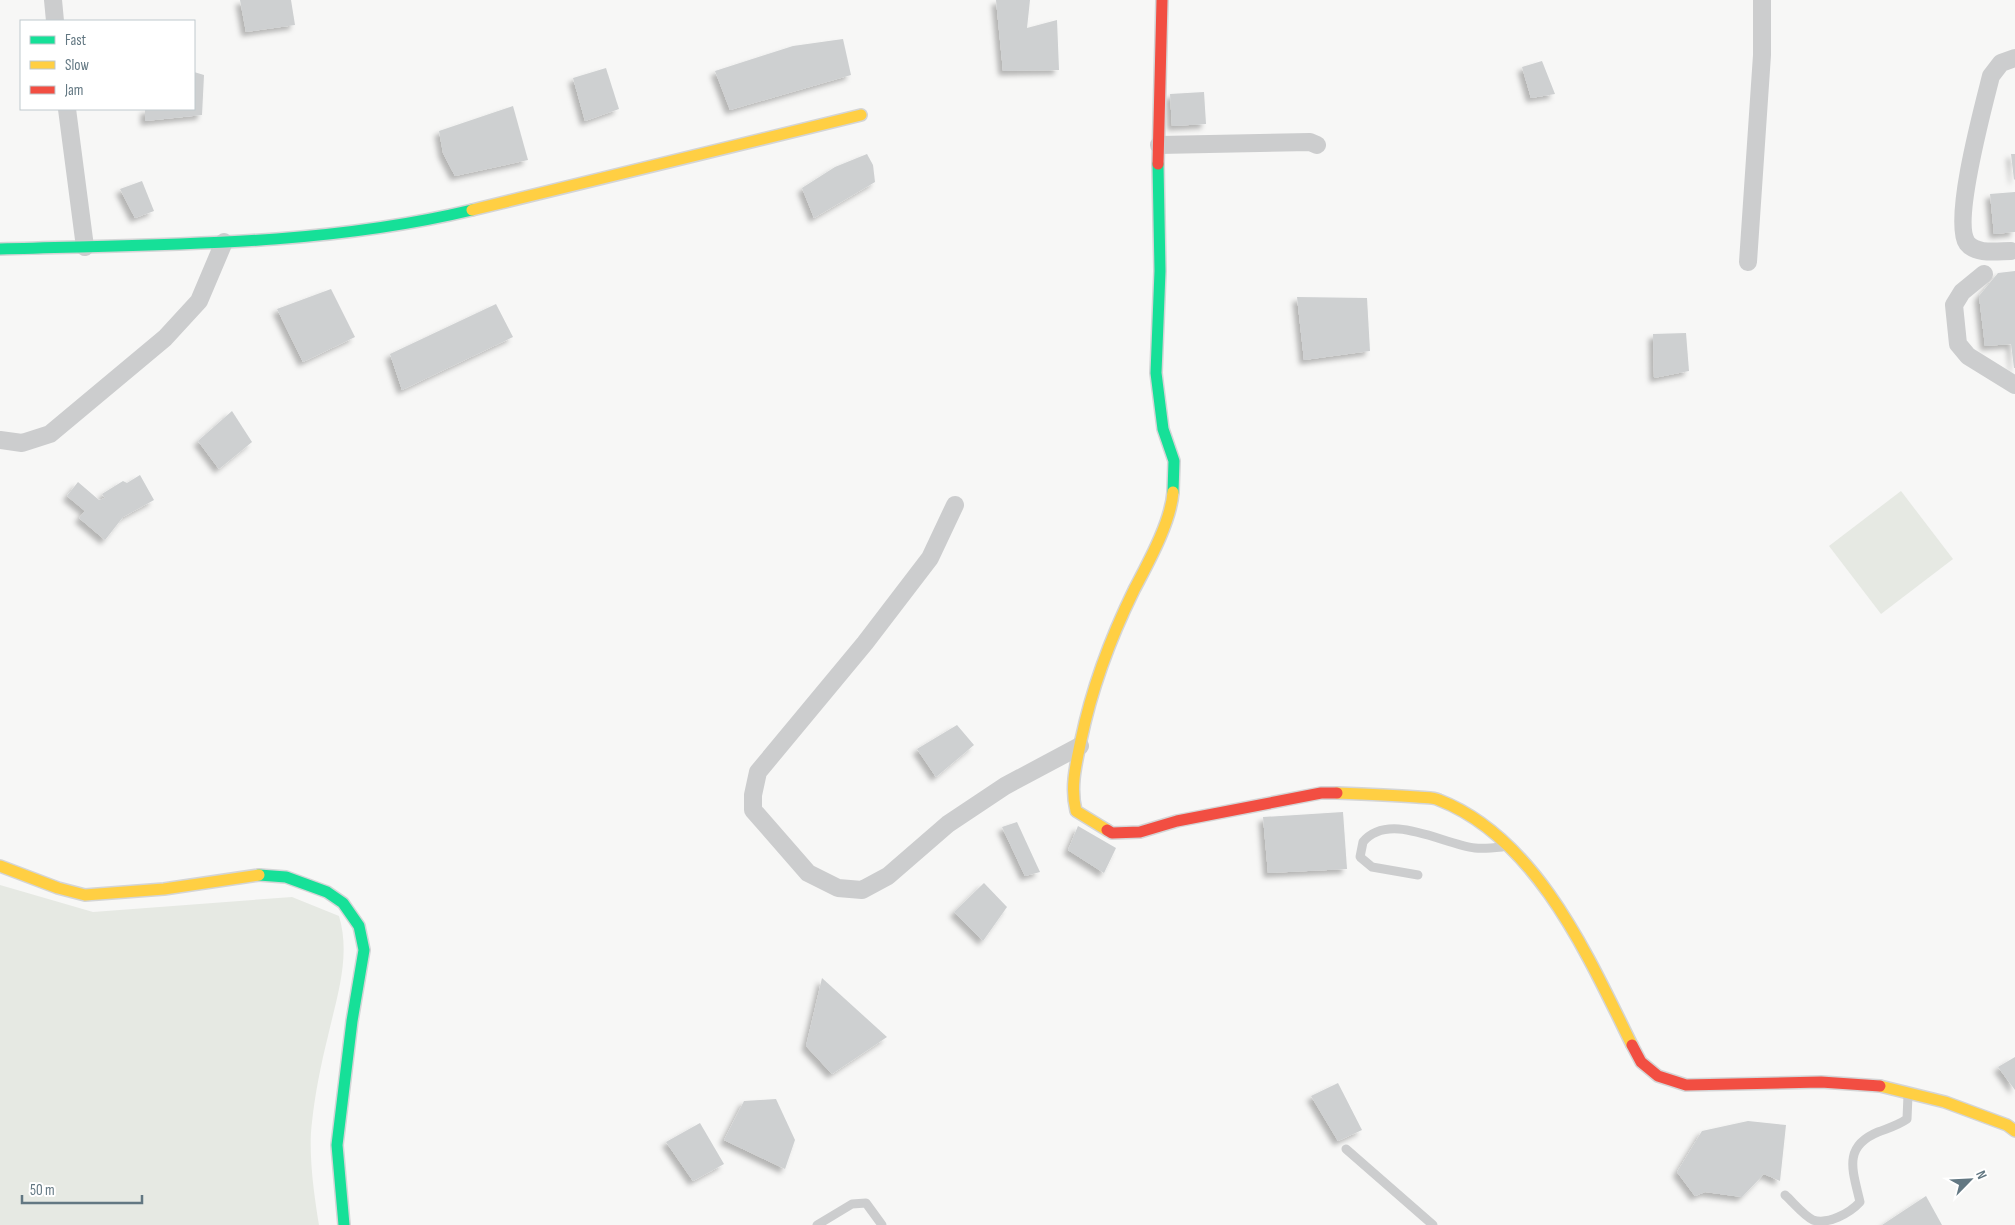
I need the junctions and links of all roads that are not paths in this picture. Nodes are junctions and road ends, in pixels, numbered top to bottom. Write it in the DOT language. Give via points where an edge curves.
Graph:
graph roads {
  1 [pos="53,0"];
  2 [pos="1162,0"];
  3 [pos="1762,0"];
  4 [pos="55,20"];
  5 [pos="2015,58"];
  6 [pos="67,110"];
  7 [pos="861,115"];
  8 [pos="1159,145"];
  9 [pos="1317,145"];
  10 [pos="224,242"];
  11 [pos="85,247"];
  12 [pos="0,249"];
  13 [pos="2011,251"];
  14 [pos="1748,262"];
  15 [pos="1984,274"];
  16 [pos="2015,385"];
  17 [pos="0,440"];
  18 [pos="955,505"];
  19 [pos="1080,746"];
  20 [pos="1510,847"];
  21 [pos="0,866"];
  22 [pos="1418,875"];
  23 [pos="1908,1093"];
  24 [pos="2015,1131"];
  25 [pos="1346,1149"];
  26 [pos="1785,1195"];
  27 [pos="344,1225"];
  28 [pos="816,1225"];
  29 [pos="882,1225"];
  30 [pos="1433,1225"];
  1 -- 4 [label="street"];
  2 -- 8 [label="street"];
  3 -- 14 [label="street" via="1762,55"];
  5 -- 13 [label="street" via="2001,63 1991,76 1965,197 1963,228 1968,243 1979,251"];
  6 -- 11 [label="street"];
  7 -- 10 [label="street" via="447,216 366,231"];
  8 -- 9 [label="street" via="1310,142"];
  8 -- 19 [label="street" via="1160,271 1156,373 1163,429 1174,461 1172,504 1115,628 1090,698"];
  10 -- 11 [label="street"];
  10 -- 17 [label="street" via="199,301 165,338 50,434 22,443"];
  11 -- 12 [label="street"];
  15 -- 16 [label="street" via="1962,292 1954,305 1958,344 1968,356"];
  18 -- 19 [label="street" via="930,558 865,643 758,772 753,810 808,873 838,888 862,890 888,876 948,824 1005,786"];
  19 -- 20 [label="street" via="1072,794 1076,812 1112,833 1140,832 1177,821 1321,793 1395,795 1438,799 1473,818"];
  20 -- 22 [label="lane" via="1474,848 1404,830 1376,832 1363,842 1360,857 1372,868"];
  20 -- 23 [label="street" via="1582,944 1642,1062 1658,1076 1686,1085 1821,1082 1887,1087"];
  21 -- 27 [label="street" via="85,895 156,890 261,875 286,878 327,892 343,903 359,926 364,950 337,1145"];
  23 -- 24 [label="street" via="1945,1102"];
  23 -- 26 [label="lane" via="1906,1119 1861,1141 1853,1152 1852,1164 1860,1202 1851,1211 1824,1221 1813,1220"];
  25 -- 30 [label="lane"];
  28 -- 29 [label="lane" via="852,1204 866,1203"];
}
